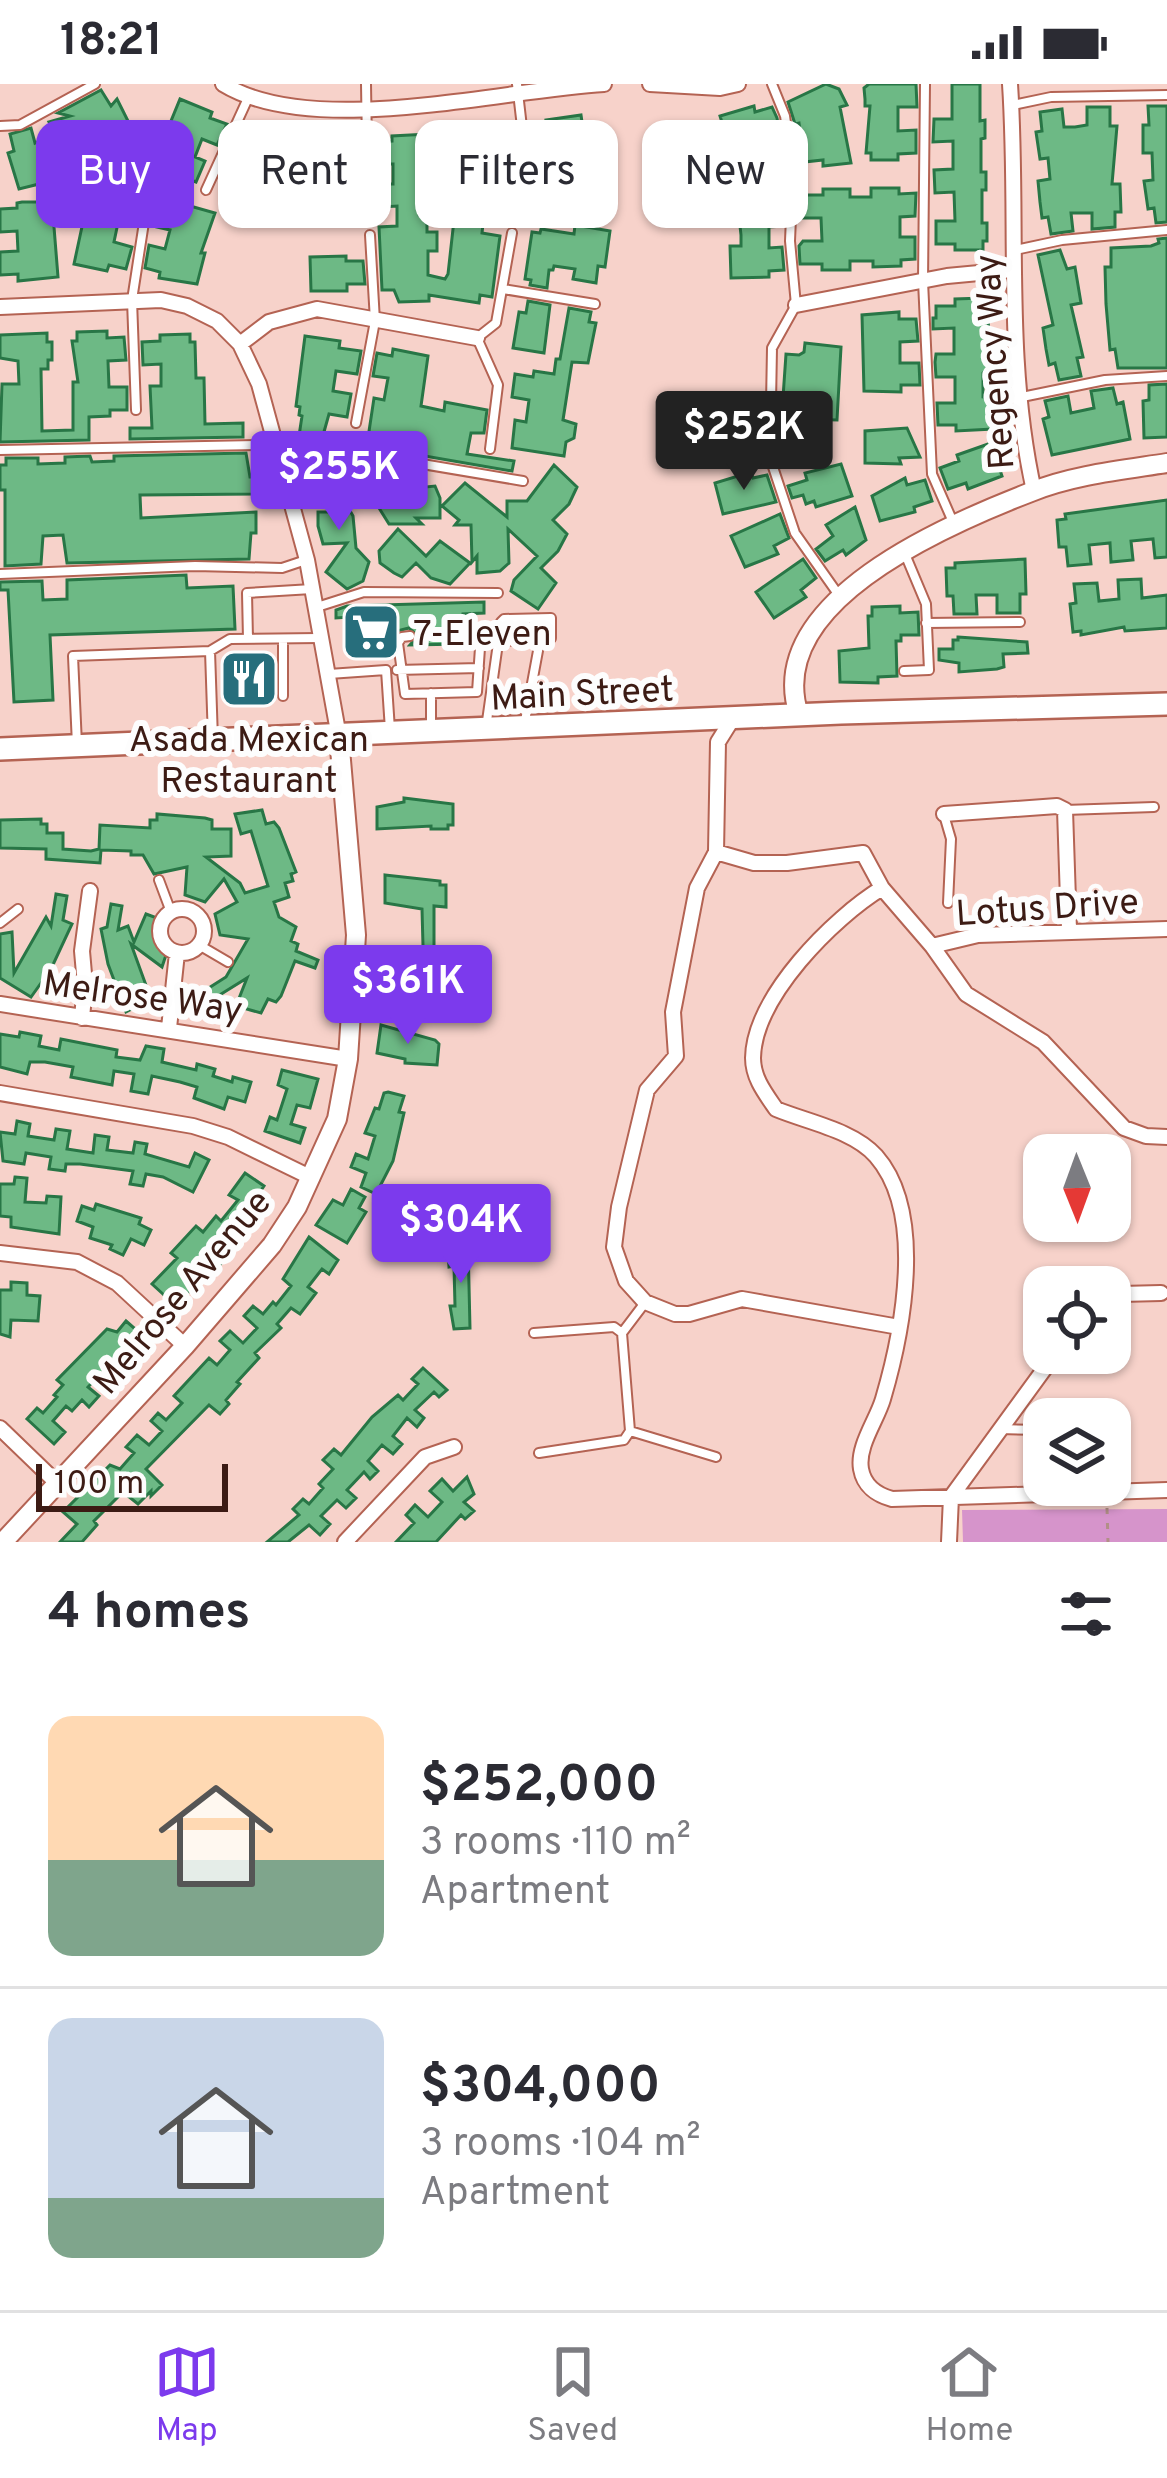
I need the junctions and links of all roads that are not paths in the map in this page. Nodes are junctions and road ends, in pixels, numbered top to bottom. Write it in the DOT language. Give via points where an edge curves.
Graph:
graph roads {
  1 [pos="94,84"];
  2 [pos="223,84"];
  3 [pos="366,84"];
  4 [pos="604,84"];
  5 [pos="650,84"];
  6 [pos="738,84"];
  7 [pos="772,84"];
  8 [pos="925,84"];
  9 [pos="1010,84"];
  10 [pos="1112,84"];
  11 [pos="517,88"];
  12 [pos="1112,95"];
  13 [pos="1167,95"];
  14 [pos="249,96"];
  15 [pos="1011,105"];
  16 [pos="367,109"];
  17 [pos="367,120"];
  18 [pos="521,120"];
  19 [pos="0,126"];
  20 [pos="206,190"];
  21 [pos="144,228"];
  22 [pos="1167,230"];
  23 [pos="512,233"];
  24 [pos="370,235"];
  25 [pos="1014,250"];
  26 [pos="1011,270"];
  27 [pos="923,281"];
  28 [pos="503,289"];
  29 [pos="132,300"];
  30 [pos="595,304"];
  31 [pos="796,305"];
  32 [pos="0,307"];
  33 [pos="375,321"];
  34 [pos="476,338"];
  35 [pos="240,344"];
  36 [pos="1167,376"];
  37 [pos="1020,397"];
  38 [pos="136,410"];
  39 [pos="356,423"];
  40 [pos="275,442"];
  41 [pos="0,449"];
  42 [pos="490,449"];
  43 [pos="1167,463"];
  44 [pos="523,481"];
  45 [pos="1034,490"];
  46 [pos="956,527"];
  47 [pos="904,553"];
  48 [pos="307,560"];
  49 [pos="0,574"];
  50 [pos="312,589"];
  51 [pos="498,593"];
  52 [pos="839,596"];
  53 [pos="316,607"];
  54 [pos="926,622"];
  55 [pos="1020,622"];
  56 [pos="463,634"];
  57 [pos="410,636"];
  58 [pos="321,638"];
  59 [pos="248,639"];
  60 [pos="283,639"];
  61 [pos="540,640"];
  62 [pos="499,641"];
  63 [pos="210,651"];
  64 [pos="479,668"];
  65 [pos="399,669"];
  66 [pos="386,670"];
  67 [pos="904,671"];
  68 [pos="327,674"];
  69 [pos="431,693"];
  70 [pos="283,696"];
  71 [pos="1167,704"];
  72 [pos="799,715"];
  73 [pos="734,718"];
  74 [pos="524,728"];
  75 [pos="485,730"];
  76 [pos="431,733"];
  77 [pos="390,734"];
  78 [pos="339,737"];
  79 [pos="213,742"];
  80 [pos="77,746"];
  81 [pos="0,749"];
  82 [pos="1154,807"];
  83 [pos="1065,810"];
  84 [pos="944,814"];
  85 [pos="716,852"];
  86 [pos="159,880"];
  87 [pos="882,888"];
  88 [pos="90,891"];
  89 [pos="948,903"];
  90 [pos="18,909"];
  91 [pos="171,912"];
  92 [pos="0,923"];
  93 [pos="1167,929"];
  94 [pos="1069,930"];
  95 [pos="200,945"];
  96 [pos="932,946"];
  97 [pos="177,952"];
  98 [pos="229,962"];
  99 [pos="0,1004"];
  100 [pos="82,1018"];
  101 [pos="169,1028"];
  102 [pos="348,1058"];
  103 [pos="0,1094"];
  104 [pos="1167,1137"];
  105 [pos="312,1178"];
  106 [pos="0,1253"];
  107 [pos="1161,1293"];
  108 [pos="1131,1294"];
  109 [pos="645,1302"];
  110 [pos="899,1327"];
  111 [pos="534,1333"];
  112 [pos="622,1333"];
  113 [pos="185,1346"];
  114 [pos="1040,1374"];
  115 [pos="0,1428"];
  116 [pos="998,1429"];
  117 [pos="1023,1430"];
  118 [pos="630,1431"];
  119 [pos="454,1447"];
  120 [pos="539,1453"];
  121 [pos="716,1457"];
  122 [pos="57,1483"];
  123 [pos="1167,1490"];
  124 [pos="951,1497"];
  125 [pos="3,1542"];
  126 [pos="345,1542"];
  127 [pos="949,1542"];
  1 -- 19 [label="lane" via="20,125"];
  2 -- 14 [label="street"];
  3 -- 16 [label="lane"];
  4 -- 11 [label="street"];
  5 -- 6 [label="street"];
  7 -- 31 [label="lane" via="793,170"];
  8 -- 27 [label="lane"];
  9 -- 15 [label="street, Regency Way"];
  10 -- 12 [label="lane"];
  11 -- 16 [label="street"];
  11 -- 18 [label="lane"];
  12 -- 13 [label="lane"];
  12 -- 15 [label="lane"];
  14 -- 16 [label="street" via="292,107"];
  14 -- 20 [label="lane"];
  15 -- 25 [label="street, Regency Way"];
  16 -- 17 [label="lane"];
  21 -- 29 [label="lane"];
  22 -- 25 [label="lane"];
  23 -- 28 [label="lane"];
  24 -- 33 [label="lane"];
  25 -- 26 [label="street, Regency Way"];
  26 -- 27 [label="street"];
  26 -- 37 [label="street, Regency Way"];
  27 -- 31 [label="street"];
  27 -- 46 [label="lane" via="932,473"];
  28 -- 30 [label="lane"];
  28 -- 34 [label="lane" via="496,323"];
  29 -- 32 [label="street"];
  29 -- 35 [label="street" via="187,306"];
  29 -- 38 [label="lane"];
  31 -- 52 [label="lane" via="772,348 770,458 795,533"];
  33 -- 34 [label="street"];
  33 -- 35 [label="street" via="299,311"];
  33 -- 39 [label="lane"];
  34 -- 42 [label="lane" via="498,385"];
  35 -- 40 [label="street, Melrose Avenue"];
  36 -- 37 [label="lane"];
  37 -- 45 [label="street, Regency Way"];
  40 -- 41 [label="lane"];
  40 -- 44 [label="lane"];
  40 -- 48 [label="street, Melrose Avenue"];
  43 -- 45 [label="street"];
  45 -- 46 [label="street"];
  46 -- 47 [label="street"];
  47 -- 52 [label="street"];
  47 -- 54 [label="lane"];
  48 -- 49 [label="lane" via="282,568"];
  48 -- 50 [label="street, Melrose Avenue"];
  50 -- 53 [label="street, Melrose Avenue"];
  50 -- 59 [label="lane" via="247,593"];
  51 -- 53 [label="lane" via="364,592"];
  52 -- 72 [label="street" via="803,644 791,690"];
  53 -- 58 [label="street, Melrose Avenue"];
  54 -- 55 [label="lane"];
  54 -- 67 [label="lane" via="928,670"];
  56 -- 64 [label="lane" via="481,633"];
  57 -- 65 [label="lane" via="399,639"];
  58 -- 60 [label="lane"];
  58 -- 68 [label="street, Melrose Avenue"];
  59 -- 60 [label="lane"];
  59 -- 63 [label="lane"];
  60 -- 70 [label="lane"];
  61 -- 62 [label="lane"];
  61 -- 62 [label="lane" via="551,638 551,618 504,619"];
  61 -- 74 [label="lane"];
  62 -- 75 [label="lane"];
  63 -- 79 [label="lane"];
  63 -- 80 [label="lane" via="73,656"];
  64 -- 65 [label="lane"];
  64 -- 69 [label="lane" via="477,692"];
  65 -- 66 [label="lane"];
  65 -- 69 [label="lane" via="405,694"];
  66 -- 68 [label="lane"];
  66 -- 77 [label="lane"];
  68 -- 78 [label="street, Melrose Avenue"];
  69 -- 76 [label="lane"];
  71 -- 72 [label="main road, Main Street"];
  72 -- 73 [label="main road, Main Street"];
  73 -- 74 [label="main road, Main Street"];
  73 -- 85 [label="street" via="718,742"];
  74 -- 75 [label="main road, Main Street"];
  75 -- 76 [label="main road, Main Street"];
  76 -- 77 [label="main road, Main Street"];
  77 -- 78 [label="main road, Main Street"];
  78 -- 79 [label="main road, Main Street"];
  78 -- 102 [label="street, Melrose Avenue" via="356,935"];
  79 -- 80 [label="main road, Main Street"];
  80 -- 81 [label="main road, Main Street"];
  82 -- 83 [label="lane"];
  83 -- 84 [label="street"];
  83 -- 94 [label="street"];
  84 -- 89 [label="lane"];
  85 -- 87 [label="street" via="754,863 863,854"];
  85 -- 109 [label="street" via="698,888 677,991 676,1056 647,1090 614,1230 621,1274"];
  86 -- 91 [label="lane"];
  87 -- 96 [label="street"];
  87 -- 110 [label="street" via="818,941 783,985 766,1008 753,1053 776,1109 857,1140 895,1183 906,1220"];
  88 -- 100 [label="street"];
  90 -- 92 [label="lane"];
  91 -- 95 [label="street" via="197,914"];
  91 -- 97 [label="street" via="161,938"];
  93 -- 94 [label="street, Lotus Drive"];
  94 -- 96 [label="street, Lotus Drive"];
  95 -- 97 [label="street"];
  95 -- 98 [label="lane"];
  96 -- 104 [label="street" via="966,994 1043,1042 1124,1127"];
  97 -- 101 [label="street"];
  99 -- 100 [label="street, Melrose Way"];
  100 -- 101 [label="street, Melrose Way"];
  101 -- 102 [label="street, Melrose Way"];
  102 -- 105 [label="street, Melrose Avenue" via="337,1119"];
  103 -- 105 [label="street" via="193,1126"];
  105 -- 113 [label="street, Melrose Avenue" via="272,1245"];
  106 -- 113 [label="street" via="77,1262 117,1283"];
  107 -- 108 [label="street"];
  109 -- 110 [label="street" via="689,1314 742,1298"];
  109 -- 112 [label="lane"];
  110 -- 124 [label="street" via="861,1471 885,1497"];
  111 -- 112 [label="lane"];
  112 -- 118 [label="lane"];
  113 -- 122 [label="street, Melrose Avenue"];
  114 -- 116 [label="street"];
  115 -- 122 [label="street"];
  116 -- 117 [label="lane"];
  116 -- 124 [label="street"];
  118 -- 120 [label="lane" via="624,1440"];
  118 -- 121 [label="lane"];
  119 -- 126 [label="street" via="425,1457"];
  122 -- 125 [label="street, Melrose Avenue"];
  123 -- 124 [label="street"];
  124 -- 127 [label="street"];
}
